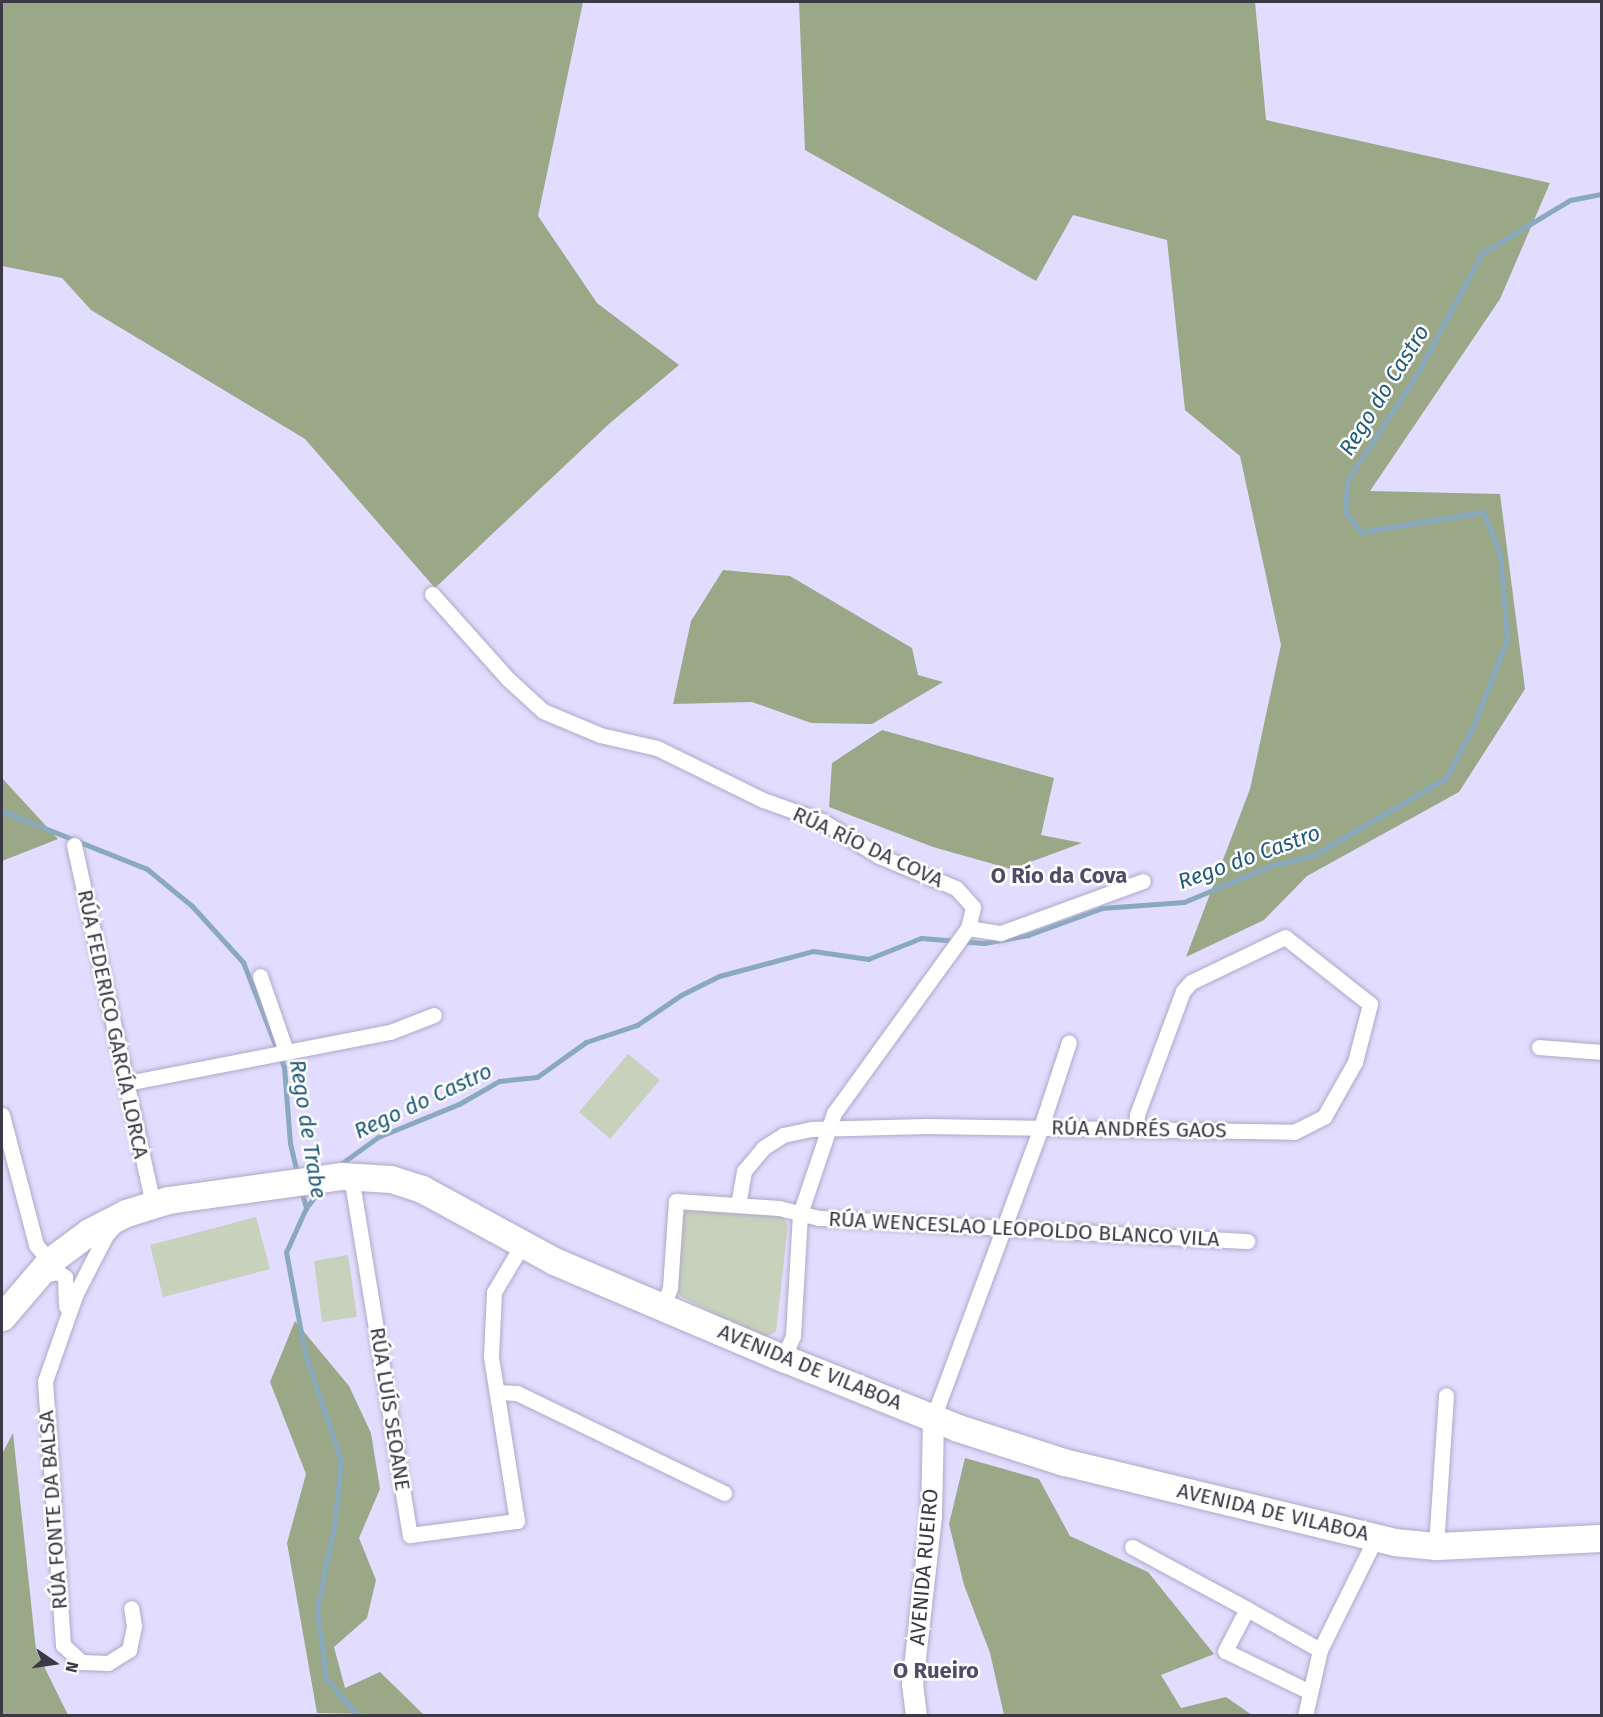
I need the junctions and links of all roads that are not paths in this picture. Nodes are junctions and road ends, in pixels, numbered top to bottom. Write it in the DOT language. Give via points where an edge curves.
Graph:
graph roads {
  1 [pos="432,594"];
  2 [pos="74,845"];
  3 [pos="1143,881"];
  4 [pos="968,928"];
  5 [pos="260,976"];
  6 [pos="434,1015"];
  7 [pos="1069,1042"];
  8 [pos="1539,1047"];
  9 [pos="286,1051"];
  10 [pos="1602,1052"];
  11 [pos="127,1083"];
  12 [pos="2,1115"];
  13 [pos="1041,1127"];
  14 [pos="828,1128"];
  15 [pos="1136,1129"];
  16 [pos="346,1176"];
  17 [pos="153,1204"];
  18 [pos="738,1205"];
  19 [pos="126,1213"];
  20 [pos="800,1214"];
  21 [pos="1004,1230"];
  22 [pos="1247,1241"];
  23 [pos="522,1245"];
  24 [pos="43,1269"];
  25 [pos="663,1306"];
  26 [pos="2,1317"];
  27 [pos="62,1330"];
  28 [pos="783,1358"];
  29 [pos="497,1392"];
  30 [pos="1446,1395"];
  31 [pos="933,1418"];
  32 [pos="724,1493"];
  33 [pos="1376,1537"];
  34 [pos="1602,1538"];
  35 [pos="1436,1546"];
  36 [pos="1132,1547"];
  37 [pos="131,1608"];
  38 [pos="1247,1609"];
  39 [pos="1320,1650"];
  40 [pos="1310,1692"];
  41 [pos="916,1716"];
  42 [pos="1305,1716"];
  1 -- 4 [label="street, RÚA RÍO DA COVA" via="508,679 543,711 600,735 657,748 763,800 822,821 879,856 956,888 973,907"];
  2 -- 11 [label="street, RÚA FEDERICO GARCÍA LORCA"];
  3 -- 4 [label="street" via="1001,933"];
  4 -- 14 [label="street" via="834,1113"];
  5 -- 9 [label="street"];
  6 -- 9 [label="street" via="390,1032"];
  7 -- 13 [label="street"];
  8 -- 10 [label="street"];
  9 -- 11 [label="street"];
  11 -- 17 [label="street, RÚA FEDERICO GARCÍA LORCA"];
  12 -- 24 [label="street"];
  13 -- 14 [label="street, RÚA ANDRÉS GAOS"];
  13 -- 15 [label="street, RÚA ANDRÉS GAOS"];
  13 -- 21 [label="street"];
  14 -- 18 [label="street, RÚA ANDRÉS GAOS" via="783,1135 763,1148 744,1171"];
  14 -- 20 [label="street"];
  15 -- 15 [label="street, RÚA ANDRÉS GAOS" via="1137,1115 1183,991 1191,982 1285,937 1370,1004 1355,1062 1324,1117 1294,1132"];
  16 -- 17 [label="highway, AVENIDA DE VILABOA"];
  16 -- 23 [label="highway, AVENIDA DE VILABOA" via="391,1179 422,1189"];
  16 -- 29 [label="street, RÚA LUÍS SEOANE" via="410,1535 517,1521"];
  17 -- 19 [label="highway, AVENIDA DE VILABOA"];
  18 -- 20 [label="street, RÚA WENCESLAO LEOPOLDO BLANCO VILA"];
  18 -- 25 [label="street, RÚA WENCESLAO LEOPOLDO BLANCO VILA" via="676,1201 670,1288"];
  19 -- 24 [label="highway, AVENIDA DE VILABOA" via="89,1232"];
  19 -- 27 [label="street, RÚA FONTE DA BALSA" via="96,1253"];
  20 -- 21 [label="street, RÚA WENCESLAO LEOPOLDO BLANCO VILA"];
  20 -- 28 [label="street" via="793,1336"];
  21 -- 22 [label="street, RÚA WENCESLAO LEOPOLDO BLANCO VILA"];
  21 -- 31 [label="street"];
  23 -- 25 [label="highway, AVENIDA DE VILABOA"];
  23 -- 29 [label="street" via="494,1292 491,1356"];
  24 -- 26 [label="highway, AVENIDA DE VILABOA"];
  24 -- 27 [label="street, RÚA FONTE DA BALSA" via="65,1276 68,1284"];
  25 -- 28 [label="highway, AVENIDA DE VILABOA"];
  27 -- 37 [label="street, RÚA FONTE DA BALSA" via="45,1381 63,1645 81,1662 108,1663 129,1650 134,1626"];
  28 -- 31 [label="highway, AVENIDA DE VILABOA"];
  29 -- 32 [label="street" via="517,1393"];
  30 -- 35 [label="street"];
  31 -- 33 [label="highway, AVENIDA DE VILABOA" via="1064,1462"];
  31 -- 41 [label="street, AVENIDA RUEIRO" via="931,1516 912,1685"];
  33 -- 35 [label="highway, AVENIDA DE VILABOA"];
  33 -- 39 [label="street"];
  34 -- 35 [label="highway, AVENIDA DE VILABOA"];
  36 -- 38 [label="street"];
  38 -- 39 [label="street"];
  38 -- 40 [label="street" via="1225,1651"];
  39 -- 40 [label="street"];
  40 -- 42 [label="street"];
}
